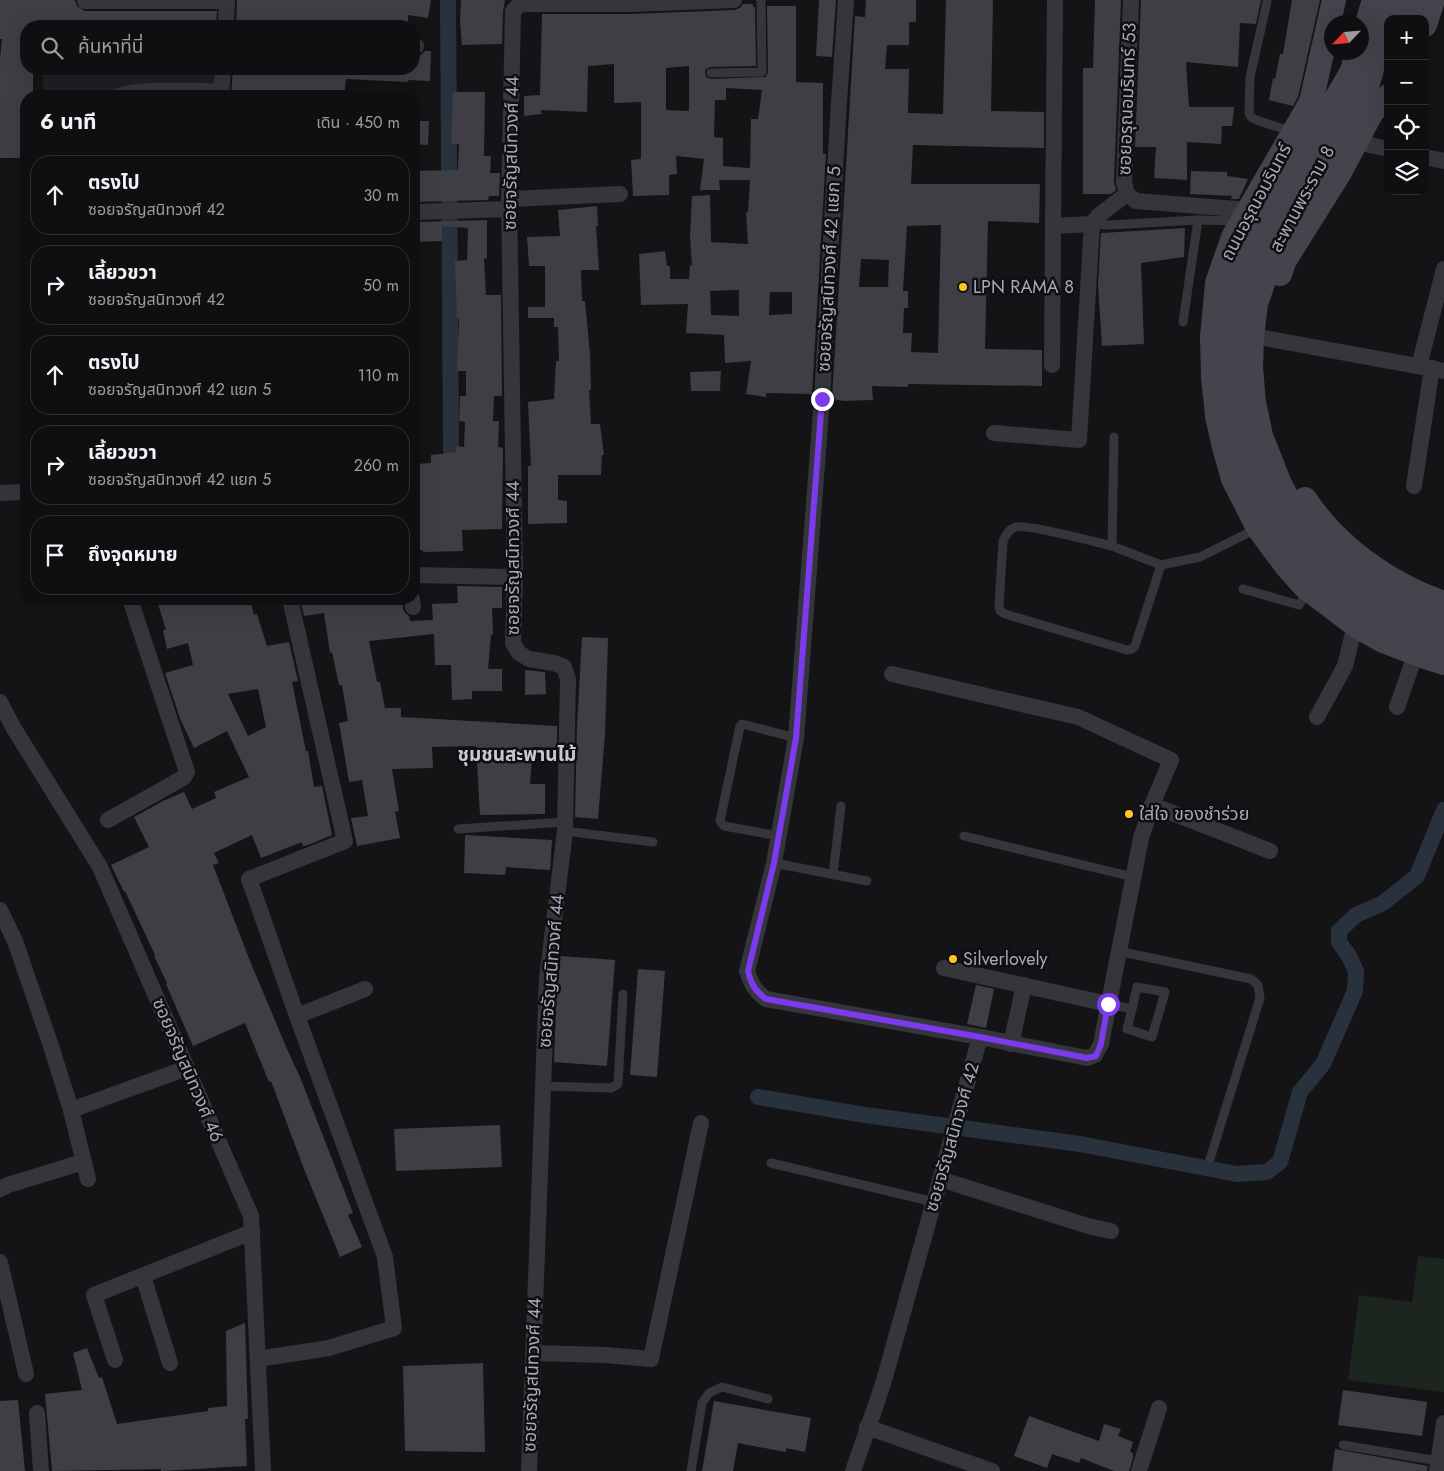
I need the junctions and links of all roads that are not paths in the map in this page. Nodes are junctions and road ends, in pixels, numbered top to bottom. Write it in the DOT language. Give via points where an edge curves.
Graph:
graph roads {
  1 [pos="227,0"];
  2 [pos="734,0"];
  3 [pos="761,0"];
  4 [pos="846,0"];
  5 [pos="1055,0"];
  6 [pos="1131,0"];
  7 [pos="1334,0"];
  8 [pos="1348,0"];
  9 [pos="1374,0"];
  10 [pos="1392,0"];
  11 [pos="1400,0"];
  12 [pos="1415,0"];
  13 [pos="1433,0"];
  14 [pos="85,1"];
  15 [pos="631,2"];
  16 [pos="1267,2"];
  17 [pos="515,3"];
  18 [pos="1343,15"];
  19 [pos="1396,15"];
  20 [pos="1411,15"];
  21 [pos="1428,15"];
  22 [pos="1369,16"];
  23 [pos="226,20"];
  24 [pos="1327,60"];
  25 [pos="1355,60"];
  26 [pos="1385,60"];
  27 [pos="711,73"];
  28 [pos="222,75"];
  29 [pos="1384,88"];
  30 [pos="132,90"];
  31 [pos="166,90"];
  32 [pos="221,90"];
  33 [pos="1311,102"];
  34 [pos="1371,118"];
  35 [pos="1294,132"];
  36 [pos="1384,141"];
  37 [pos="1429,158"];
  38 [pos="1444,161"];
  39 [pos="620,194"];
  40 [pos="1127,194"];
  41 [pos="509,204"];
  42 [pos="420,212"];
  43 [pos="1246,216"];
  44 [pos="1198,220"];
  45 [pos="1092,224"];
  46 [pos="1053,226"];
  47 [pos="1444,269"];
  48 [pos="1183,322"];
  49 [pos="1264,338"];
  50 [pos="1052,365"];
  51 [pos="1432,368"];
  52 [pos="994,434"];
  53 [pos="1114,437"];
  54 [pos="1414,486"];
  55 [pos="20,492"];
  56 [pos="0,493"];
  57 [pos="1258,528"];
  58 [pos="1112,546"];
  59 [pos="1161,565"];
  60 [pos="420,574"];
  61 [pos="515,577"];
  62 [pos="1243,589"];
  63 [pos="1309,591"];
  64 [pos="1444,603"];
  65 [pos="132,605"];
  66 [pos="291,605"];
  67 [pos="1444,622"];
  68 [pos="1355,625"];
  69 [pos="1444,643"];
  70 [pos="1416,653"];
  71 [pos="1444,662"];
  72 [pos="892,674"];
  73 [pos="0,702"];
  74 [pos="1397,707"];
  75 [pos="1317,717"];
  76 [pos="796,738"];
  77 [pos="1152,805"];
  78 [pos="840,806"];
  79 [pos="108,820"];
  80 [pos="565,827"];
  81 [pos="458,829"];
  82 [pos="779,836"];
  83 [pos="964,836"];
  84 [pos="652,842"];
  85 [pos="1270,851"];
  86 [pos="774,863"];
  87 [pos="833,875"];
  88 [pos="1133,877"];
  89 [pos="867,881"];
  90 [pos="0,910"];
  91 [pos="7,941"];
  92 [pos="1118,951"];
  93 [pos="944,968"];
  94 [pos="1024,984"];
  95 [pos="365,989"];
  96 [pos="623,994"];
  97 [pos="1104,1003"];
  98 [pos="1132,1009"];
  99 [pos="297,1016"];
  100 [pos="980,1037"];
  101 [pos="1011,1044"];
  102 [pos="187,1068"];
  103 [pos="542,1086"];
  104 [pos="71,1110"];
  105 [pos="701,1123"];
  106 [pos="1210,1159"];
  107 [pos="83,1162"];
  108 [pos="771,1163"];
  109 [pos="88,1179"];
  110 [pos="940,1179"];
  111 [pos="0,1189"];
  112 [pos="934,1202"];
  113 [pos="1111,1231"];
  114 [pos="252,1232"];
  115 [pos="0,1262"];
  116 [pos="143,1276"];
  117 [pos="533,1353"];
  118 [pos="115,1360"];
  119 [pos="258,1360"];
  120 [pos="170,1363"];
  121 [pos="26,1374"];
  122 [pos="768,1399"];
  123 [pos="1159,1408"];
  124 [pos="38,1414"];
  125 [pos="1444,1423"];
  126 [pos="867,1427"];
  127 [pos="1343,1445"];
  128 [pos="1437,1466"];
  129 [pos="41,1471"];
  130 [pos="263,1471"];
  131 [pos="529,1471"];
  132 [pos="691,1471"];
  133 [pos="853,1471"];
  134 [pos="992,1471"];
  135 [pos="1139,1471"];
  1 -- 14 [label="street"];
  1 -- 23 [label="street"];
  2 -- 15 [label="street, ซอยจรัญสนิทวงศ์ 44"];
  3 -- 27 [label="lane" via="762,72"];
  4 -- 76 [label="street, ซอยจรัญสนิทวงศ์ 42 แยก 5" via="822,399"];
  5 -- 46 [label="street"];
  6 -- 40 [label="street, ซอยอรุณอมรินทร์ 53" via="1124,182"];
  7 -- 33 [label="main road, ถนนอรุณอมรินทร์"];
  8 -- 18 [label="main road"];
  9 -- 22 [label="main road"];
  10 -- 67 [label="main road, สะพานพระราม 8" via="1368,82 1299,199 1272,256 1256,304 1251,368 1261,436 1280,484 1296,513 1317,540 1377,591 1404,607"];
  11 -- 19 [label="main road"];
  12 -- 20 [label="main road"];
  13 -- 21 [label="main road"];
  15 -- 17 [label="street, ซอยจรัญสนิทวงศ์ 44"];
  16 -- 35 [label="lane" via="1250,77 1249,113 1251,118"];
  17 -- 41 [label="street, ซอยจรัญสนิทวงศ์ 44"];
  24 -- 33 [label="main road"];
  25 -- 69 [label="main road, สะพานพระราม 8" via="1270,210 1246,265 1232,331 1230,367 1234,404 1241,441 1263,498 1301,553 1340,591 1368,611 1397,627"];
  26 -- 34 [label="main road"];
  28 -- 32 [label="street"];
  29 -- 34 [label="main road"];
  30 -- 31 [label="lane"];
  33 -- 35 [label="main road, ถนนอรุณอมรินทร์"];
  34 -- 36 [label="street"];
  34 -- 49 [label="main road" via="1285,260 1273,292"];
  35 -- 43 [label="main road, ถนนอรุณอมรินทร์"];
  37 -- 38 [label="street"];
  39 -- 41 [label="street"];
  40 -- 43 [label="street, ซอยอรุณอมรินทร์ 53" via="1136,200"];
  40 -- 45 [label="street"];
  41 -- 42 [label="street"];
  41 -- 61 [label="street, ซอยจรัญสนิทวงศ์ 44"];
  43 -- 44 [label="lane"];
  43 -- 57 [label="main road, ถนนอรุณอมรินทร์" via="1233,238 1217,283 1212,337 1218,416 1224,447 1233,479"];
  44 -- 45 [label="lane"];
  44 -- 48 [label="lane"];
  45 -- 46 [label="street"];
  45 -- 52 [label="street" via="1079,440"];
  46 -- 50 [label="street"];
  47 -- 51 [label="street"];
  49 -- 51 [label="street"];
  49 -- 64 [label="main road" via="1263,384 1271,430 1292,480 1310,506 1366,562 1408,588"];
  51 -- 54 [label="street"];
  53 -- 58 [label="lane"];
  55 -- 56 [label="street"];
  57 -- 59 [label="lane" via="1200,557"];
  57 -- 63 [label="main road, ถนนอรุณอมรินทร์"];
  58 -- 59 [label="lane"];
  58 -- 59 [label="lane" via="1034,529 1016,527 1007,532 1003,541 1000,611 1132,649"];
  60 -- 61 [label="street"];
  61 -- 80 [label="street, ซอยจรัญสนิทวงศ์ 44" via="513,643 519,653 529,659 564,667 568,679"];
  62 -- 63 [label="lane" via="1299,605"];
  63 -- 68 [label="main road, ถนนอรุณอมรินทร์"];
  65 -- 79 [label="street" via="187,772 183,778"];
  66 -- 99 [label="street" via="345,841 249,879"];
  68 -- 70 [label="main road, ถนนอรุณอมรินทร์"];
  68 -- 75 [label="street" via="1346,666"];
  70 -- 71 [label="main road, ถนนอรุณอมรินทร์"];
  70 -- 74 [label="street"];
  72 -- 77 [label="street" via="1078,718 1171,760"];
  73 -- 102 [label="street, ซอยจรัญสนิทวงศ์ 46" via="100,867"];
  76 -- 82 [label="street, ซอยจรัญสนิทวงศ์ 42 แยก 5"];
  76 -- 82 [label="lane" via="740,726 720,821 724,826"];
  77 -- 85 [label="street"];
  77 -- 88 [label="street"];
  78 -- 87 [label="lane"];
  80 -- 81 [label="lane"];
  80 -- 84 [label="lane"];
  80 -- 103 [label="street, ซอยจรัญสนิทวงศ์ 44" via="547,979"];
  82 -- 86 [label="street, ซอยจรัญสนิทวงศ์ 42 แยก 5"];
  83 -- 88 [label="lane"];
  86 -- 87 [label="lane"];
  86 -- 100 [label="street, ซอยจรัญสนิทวงศ์ 42 แยก 5" via="748,971 756,991 766,999"];
  87 -- 89 [label="lane"];
  88 -- 92 [label="street"];
  90 -- 91 [label="street"];
  91 -- 104 [label="street" via="48,1037"];
  92 -- 97 [label="street"];
  92 -- 106 [label="lane" via="1251,979 1258,985 1260,998"];
  93 -- 94 [label="street"];
  94 -- 97 [label="street"];
  94 -- 101 [label="street"];
  95 -- 99 [label="street"];
  96 -- 103 [label="lane" via="618,1084 611,1088"];
  97 -- 98 [label="lane"];
  97 -- 101 [label="street" via="1101,1044 1096,1056 1087,1058"];
  98 -- 98 [label="lane" via="1127,1029 1152,1037 1166,992 1137,987"];
  99 -- 119 [label="street" via="385,1257 394,1328 329,1348"];
  100 -- 101 [label="street"];
  100 -- 110 [label="street, ซอยจรัญสนิทวงศ์ 42"];
  102 -- 104 [label="street"];
  102 -- 114 [label="street, ซอยจรัญสนิทวงศ์ 46" via="251,1216"];
  103 -- 117 [label="street, ซอยจรัญสนิทวงศ์ 44"];
  104 -- 107 [label="street"];
  105 -- 117 [label="street" via="651,1359"];
  107 -- 109 [label="street"];
  107 -- 111 [label="street"];
  108 -- 112 [label="lane"];
  110 -- 112 [label="street, ซอยจรัญสนิทวงศ์ 42"];
  110 -- 113 [label="street"];
  112 -- 126 [label="street, ซอยจรัญสนิทวงศ์ 42" via="883,1384"];
  114 -- 116 [label="street"];
  114 -- 119 [label="street, ซอยจรัญสนิทวงศ์ 46"];
  115 -- 121 [label="street"];
  116 -- 118 [label="street" via="94,1295"];
  116 -- 120 [label="street"];
  117 -- 131 [label="street, ซอยจรัญสนิทวงศ์ 44"];
  119 -- 130 [label="street, ซอยจรัญสนิทวงศ์ 46"];
  122 -- 132 [label="lane" via="722,1387 709,1393 702,1403"];
  123 -- 135 [label="street"];
  124 -- 129 [label="street"];
  125 -- 128 [label="street"];
  126 -- 133 [label="street, ซอยจรัญสนิทวงศ์ 42"];
  126 -- 134 [label="street"];
  127 -- 128 [label="lane"];
}
